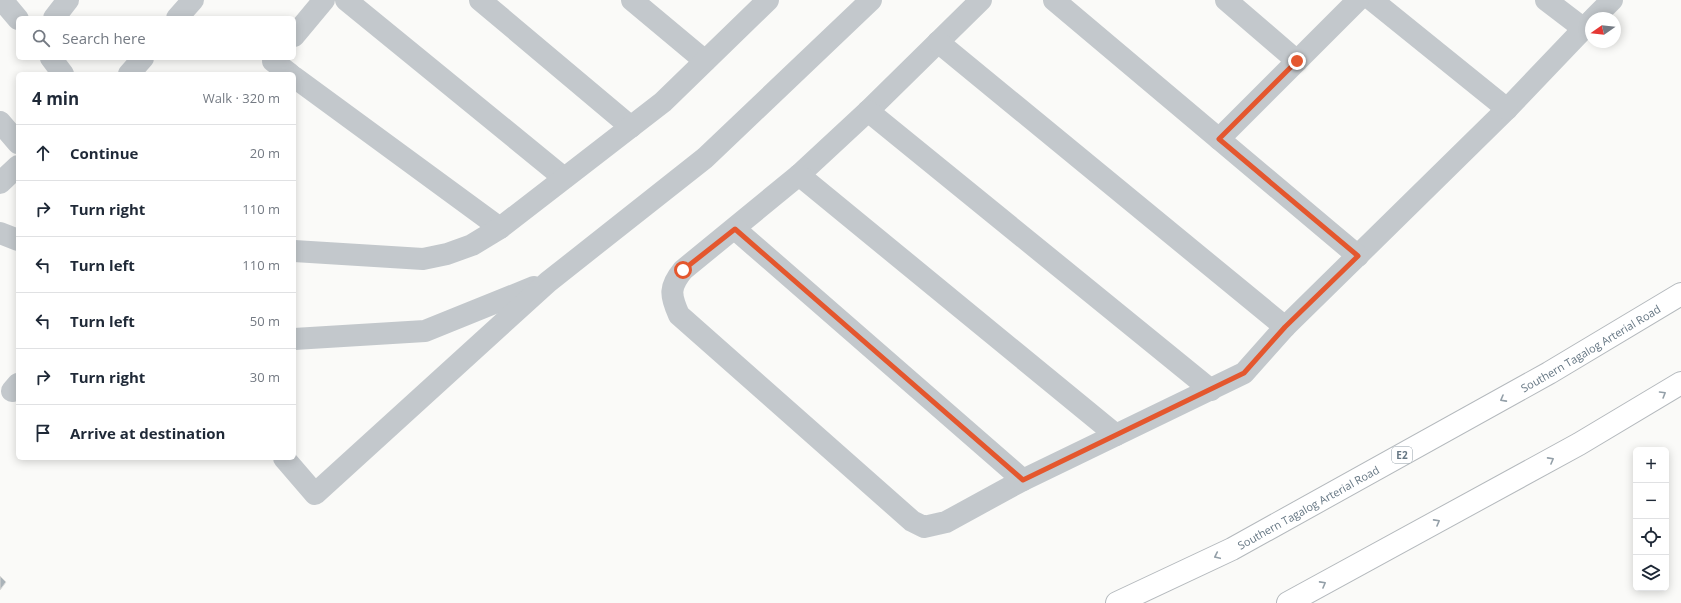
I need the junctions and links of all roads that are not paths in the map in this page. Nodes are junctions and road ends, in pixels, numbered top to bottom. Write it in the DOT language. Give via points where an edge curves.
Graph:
graph roads {
  1 [pos="2,0"];
  2 [pos="68,0"];
  3 [pos="193,0"];
  4 [pos="324,0"];
  5 [pos="346,0"];
  6 [pos="480,0"];
  7 [pos="632,0"];
  8 [pos="768,0"];
  9 [pos="871,0"];
  10 [pos="981,0"];
  11 [pos="1054,0"];
  12 [pos="1226,0"];
  13 [pos="1358,0"];
  14 [pos="1372,0"];
  15 [pos="1546,0"];
  16 [pos="1612,0"];
  17 [pos="1601,12"];
  18 [pos="56,16"];
  19 [pos="179,16"];
  20 [pos="16,17"];
  21 [pos="1585,20"];
  22 [pos="1585,28"];
  23 [pos="296,34"];
  24 [pos="938,42"];
  25 [pos="52,60"];
  26 [pos="141,60"];
  27 [pos="705,61"];
  28 [pos="1297,61"];
  29 [pos="62,72"];
  30 [pos="131,72"];
  31 [pos="296,78"];
  32 [pos="1507,109"];
  33 [pos="868,112"];
  34 [pos="0,122"];
  35 [pos="631,127"];
  36 [pos="1219,139"];
  37 [pos="16,141"];
  38 [pos="16,168"];
  39 [pos="799,174"];
  40 [pos="564,178"];
  41 [pos="0,183"];
  42 [pos="500,228"];
  43 [pos="735,229"];
  44 [pos="0,233"];
  45 [pos="16,239"];
  46 [pos="296,251"];
  47 [pos="1358,256"];
  48 [pos="548,282"];
  49 [pos="1681,294"];
  50 [pos="1285,327"];
  51 [pos="296,339"];
  52 [pos="1681,383"];
  53 [pos="1211,390"];
  54 [pos="1116,435"];
  55 [pos="286,460"];
  56 [pos="1023,480"];
  57 [pos="1117,603"];
  58 [pos="1288,603"];
  1 -- 20 [label="street"];
  2 -- 18 [label="street"];
  3 -- 19 [label="street"];
  4 -- 23 [label="street"];
  5 -- 40 [label="street"];
  6 -- 35 [label="street"];
  7 -- 27 [label="street"];
  8 -- 27 [label="street"];
  9 -- 48 [label="street" via="705,158"];
  10 -- 24 [label="street"];
  11 -- 36 [label="street"];
  12 -- 28 [label="street"];
  13 -- 28 [label="street"];
  14 -- 32 [label="street"];
  15 -- 21 [label="street"];
  16 -- 17 [label="street"];
  22 -- 32 [label="street"];
  24 -- 33 [label="street"];
  24 -- 50 [label="street"];
  25 -- 29 [label="street"];
  26 -- 30 [label="street"];
  27 -- 35 [label="street" via="663,102"];
  28 -- 36 [label="street"];
  31 -- 42 [label="street"];
  32 -- 47 [label="street"];
  33 -- 39 [label="street"];
  33 -- 53 [label="street"];
  34 -- 37 [label="street"];
  35 -- 40 [label="street"];
  36 -- 47 [label="street"];
  38 -- 41 [label="street"];
  39 -- 43 [label="street"];
  39 -- 54 [label="street"];
  40 -- 42 [label="street"];
  42 -- 46 [label="street" via="472,245 447,254 423,258"];
  43 -- 56 [label="street"];
  43 -- 56 [label="street" via="674,280 671,291 679,315 912,521 924,527 946,522"];
  44 -- 45 [label="street"];
  47 -- 50 [label="street"];
  48 -- 51 [label="street" via="425,331"];
  48 -- 55 [label="street" via="314,494"];
  49 -- 57 [label="highway, Southern Tagalog Arterial Road / E2, one-way" via="1549,374 1232,549"];
  50 -- 53 [label="street" via="1244,373"];
  58 -- 52 [label="highway, one-way" via="1579,444"];
  53 -- 54 [label="street"];
  54 -- 56 [label="street"];
}
